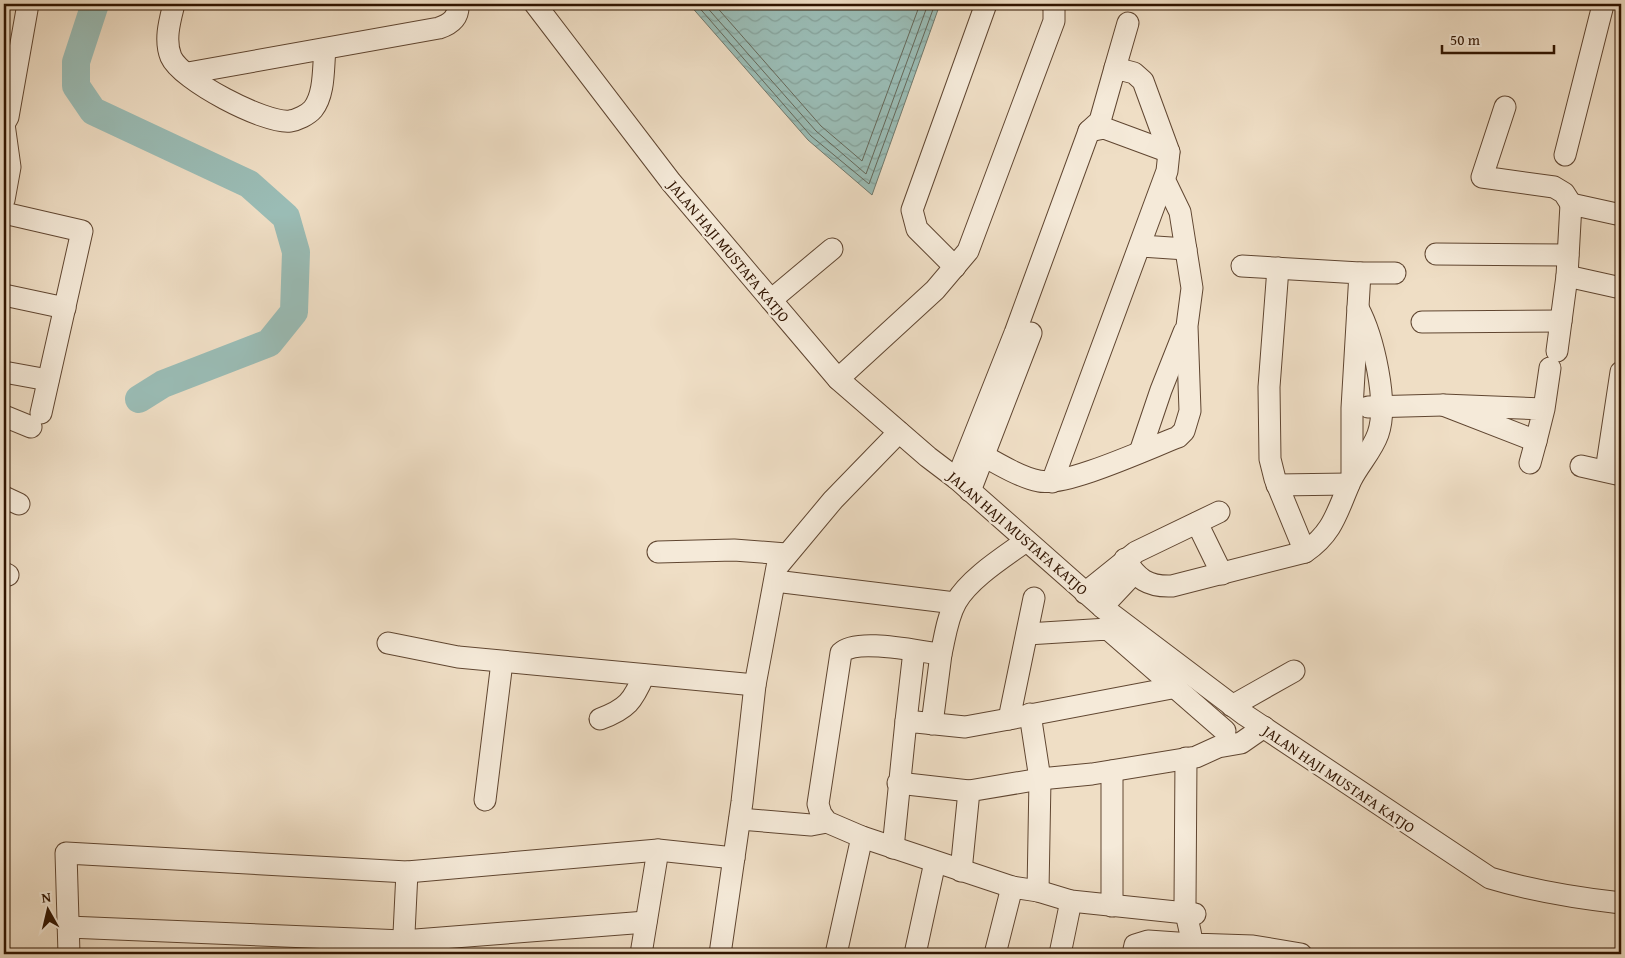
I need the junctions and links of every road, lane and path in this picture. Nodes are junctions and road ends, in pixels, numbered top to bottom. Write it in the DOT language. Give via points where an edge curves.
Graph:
graph roads {
  1 [pos="28,4"];
  2 [pos="176,4"];
  3 [pos="458,4"];
  4 [pos="535,4"];
  5 [pos="986,4"];
  6 [pos="1052,4"];
  7 [pos="1607,6"];
  8 [pos="1128,24"];
  9 [pos="325,49"];
  10 [pos="1115,68"];
  11 [pos="188,74"];
  12 [pos="1505,107"];
  13 [pos="4,124"];
  14 [pos="1098,127"];
  15 [pos="1169,152"];
  16 [pos="1565,155"];
  17 [pos="1165,182"];
  18 [pos="4,200"];
  19 [pos="1571,204"];
  20 [pos="4,213"];
  21 [pos="1621,215"];
  22 [pos="1141,246"];
  23 [pos="1186,248"];
  24 [pos="832,249"];
  25 [pos="1436,254"];
  26 [pos="1568,255"];
  27 [pos="1242,266"];
  28 [pos="955,268"];
  29 [pos="1278,268"];
  30 [pos="1360,273"];
  31 [pos="1395,273"];
  32 [pos="1567,276"];
  33 [pos="1621,288"];
  34 [pos="4,295"];
  35 [pos="771,300"];
  36 [pos="64,308"];
  37 [pos="1358,308"];
  38 [pos="1561,321"];
  39 [pos="1422,322"];
  40 [pos="1187,326"];
  41 [pos="4,372"];
  42 [pos="1621,372"];
  43 [pos="838,379"];
  44 [pos="48,380"];
  45 [pos="1619,402"];
  46 [pos="1443,405"];
  47 [pos="1382,406"];
  48 [pos="1352,408"];
  49 [pos="1544,409"];
  50 [pos="4,416"];
  51 [pos="899,432"];
  52 [pos="1536,442"];
  53 [pos="977,452"];
  54 [pos="1140,452"];
  55 [pos="1530,462"];
  56 [pos="1581,466"];
  57 [pos="1613,473"];
  58 [pos="1351,481"];
  59 [pos="1052,482"];
  60 [pos="964,485"];
  61 [pos="1277,485"];
  62 [pos="1219,512"];
  63 [pos="1197,523"];
  64 [pos="1026,541"];
  65 [pos="658,552"];
  66 [pos="1305,552"];
  67 [pos="786,554"];
  68 [pos="1129,566"];
  69 [pos="1222,574"];
  70 [pos="775,581"];
  71 [pos="1085,593"];
  72 [pos="1034,598"];
  73 [pos="956,603"];
  74 [pos="1102,607"];
  75 [pos="1027,634"];
  76 [pos="388,643"];
  77 [pos="914,651"];
  78 [pos="941,654"];
  79 [pos="502,662"];
  80 [pos="1294,671"];
  81 [pos="644,675"];
  82 [pos="755,685"];
  83 [pos="1177,687"];
  84 [pos="1238,710"];
  85 [pos="1030,714"];
  86 [pos="600,719"];
  87 [pos="1009,719"];
  88 [pos="906,721"];
  89 [pos="932,724"];
  90 [pos="1264,728"];
  91 [pos="1222,739"];
  92 [pos="1191,757"];
  93 [pos="1112,771"];
  94 [pos="1040,780"];
  95 [pos="898,783"];
  96 [pos="969,791"];
  97 [pos="485,800"];
  98 [pos="740,819"];
  99 [pos="828,822"];
  100 [pos="862,837"];
  101 [pos="892,848"];
  102 [pos="658,850"];
  103 [pos="734,858"];
  104 [pos="935,862"];
  105 [pos="961,871"];
  106 [pos="407,872"];
  107 [pos="1012,886"];
  108 [pos="1038,891"];
  109 [pos="1071,901"];
  110 [pos="1621,903"];
  111 [pos="1112,906"];
  112 [pos="646,922"];
  113 [pos="68,927"];
  114 [pos="1196,934"];
  115 [pos="403,948"];
  116 [pos="69,954"];
  117 [pos="641,954"];
  118 [pos="720,954"];
  119 [pos="836,954"];
  120 [pos="915,954"];
  121 [pos="995,954"];
  122 [pos="1060,954"];
  123 [pos="1133,954"];
  124 [pos="1301,954"];
  1 -- 13 [label="street" via="8,117"];
  2 -- 11 [label="street" via="168,35 169,49 172,59"];
  3 -- 9 [label="street" via="454,19 439,28"];
  4 -- 35 [label="street, JALAN HAJI MUSTAFA KATJO" via="647,153"];
  5 -- 28 [label="street" via="912,210 917,228"];
  6 -- 28 [label="street" via="1054,21 973,241"];
  7 -- 16 [label="street"];
  8 -- 10 [label="street"];
  9 -- 11 [label="street"];
  9 -- 11 [label="street" via="319,96 313,109 290,121 267,118 208,91"];
  10 -- 14 [label="street"];
  10 -- 15 [label="street" via="1134,73 1143,81"];
  12 -- 19 [label="street" via="1482,177 1554,187 1564,193"];
  13 -- 18 [label="street" via="10,167"];
  14 -- 15 [label="street"];
  14 -- 53 [label="street"];
  15 -- 17 [label="street"];
  17 -- 22 [label="street"];
  17 -- 23 [label="street" via="1180,212"];
  19 -- 21 [label="street"];
  19 -- 26 [label="street"];
  20 -- 36 [label="street" via="82,231"];
  22 -- 23 [label="street"];
  22 -- 59 [label="street"];
  23 -- 40 [label="street" via="1192,288"];
  24 -- 35 [label="street"];
  25 -- 26 [label="street"];
  26 -- 32 [label="street"];
  27 -- 29 [label="street"];
  28 -- 43 [label="street"];
  29 -- 30 [label="street"];
  29 -- 61 [label="street" via="1270,387 1270,459"];
  30 -- 31 [label="street"];
  30 -- 37 [label="street"];
  32 -- 33 [label="street"];
  32 -- 38 [label="street"];
  34 -- 36 [label="street"];
  35 -- 43 [label="street, JALAN HAJI MUSTAFA KATJO"];
  36 -- 44 [label="street"];
  37 -- 47 [label="street" via="1370,336"];
  37 -- 48 [label="street"];
  38 -- 39 [label="street"];
  38 -- 49 [label="street"];
  40 -- 54 [label="street"];
  40 -- 54 [label="street" via="1188,423 1178,437"];
  41 -- 44 [label="street"];
  42 -- 45 [label="street"];
  43 -- 51 [label="street, JALAN HAJI MUSTAFA KATJO"];
  44 -- 50 [label="street" via="36,420"];
  45 -- 57 [label="street"];
  46 -- 47 [label="street"];
  46 -- 49 [label="street"];
  46 -- 52 [label="street"];
  47 -- 48 [label="street"];
  47 -- 58 [label="street" via="1378,436"];
  48 -- 58 [label="street"];
  49 -- 52 [label="street"];
  51 -- 60 [label="street, JALAN HAJI MUSTAFA KATJO"];
  51 -- 67 [label="street"];
  52 -- 55 [label="street"];
  53 -- 59 [label="street" via="1028,478"];
  53 -- 60 [label="street"];
  54 -- 59 [label="street"];
  56 -- 57 [label="street"];
  58 -- 61 [label="street"];
  58 -- 66 [label="street" via="1325,535"];
  60 -- 64 [label="street, JALAN HAJI MUSTAFA KATJO"];
  61 -- 66 [label="street"];
  62 -- 63 [label="street"];
  63 -- 68 [label="street"];
  63 -- 69 [label="street"];
  64 -- 71 [label="street, JALAN HAJI MUSTAFA KATJO"];
  64 -- 73 [label="street" via="988,569"];
  65 -- 67 [label="street" via="734,550"];
  66 -- 69 [label="street"];
  67 -- 70 [label="street" via="777,567"];
  68 -- 69 [label="street" via="1140,580 1161,586"];
  68 -- 71 [label="street"];
  68 -- 74 [label="street"];
  70 -- 73 [label="street"];
  70 -- 82 [label="street"];
  71 -- 74 [label="street, JALAN HAJI MUSTAFA KATJO"];
  72 -- 75 [label="street"];
  73 -- 78 [label="street"];
  74 -- 84 [label="street, JALAN HAJI MUSTAFA KATJO"];
  75 -- 83 [label="street" via="1106,628"];
  75 -- 87 [label="street"];
  76 -- 79 [label="street" via="458,658"];
  77 -- 78 [label="street"];
  77 -- 88 [label="street"];
  77 -- 99 [label="street" via="860,646 841,653 818,804"];
  78 -- 89 [label="street"];
  79 -- 81 [label="street"];
  79 -- 97 [label="street"];
  80 -- 84 [label="street"];
  81 -- 82 [label="street"];
  81 -- 86 [label="street" via="634,698 619,712"];
  82 -- 98 [label="street"];
  83 -- 85 [label="street"];
  83 -- 91 [label="street"];
  84 -- 90 [label="street, JALAN HAJI MUSTAFA KATJO"];
  84 -- 91 [label="street"];
  85 -- 87 [label="street"];
  85 -- 94 [label="street"];
  87 -- 89 [label="street" via="965,728"];
  88 -- 89 [label="street"];
  88 -- 95 [label="street"];
  90 -- 91 [label="street" via="1241,743"];
  90 -- 110 [label="street, JALAN HAJI MUSTAFA KATJO" via="1490,878 1570,897"];
  91 -- 92 [label="street"];
  92 -- 93 [label="street"];
  92 -- 114 [label="street"];
  93 -- 94 [label="street"];
  93 -- 111 [label="street"];
  94 -- 96 [label="street"];
  94 -- 108 [label="street"];
  95 -- 96 [label="street"];
  95 -- 101 [label="street"];
  96 -- 105 [label="street"];
  98 -- 99 [label="street" via="811,825"];
  98 -- 103 [label="street"];
  99 -- 100 [label="street"];
  100 -- 101 [label="street"];
  100 -- 119 [label="street"];
  101 -- 104 [label="street"];
  102 -- 103 [label="street"];
  102 -- 106 [label="street"];
  102 -- 112 [label="street"];
  103 -- 118 [label="street"];
  104 -- 105 [label="street"];
  104 -- 120 [label="street"];
  105 -- 107 [label="street"];
  106 -- 113 [label="street" via="66,853"];
  106 -- 115 [label="street"];
  107 -- 108 [label="street"];
  107 -- 121 [label="street"];
  108 -- 109 [label="street"];
  109 -- 111 [label="street"];
  109 -- 122 [label="street"];
  111 -- 114 [label="street"];
  112 -- 115 [label="street"];
  112 -- 117 [label="street"];
  113 -- 115 [label="street"];
  113 -- 116 [label="street"];
  114 -- 123 [label="street" via="1134,945"];
  114 -- 124 [label="street"];
}
